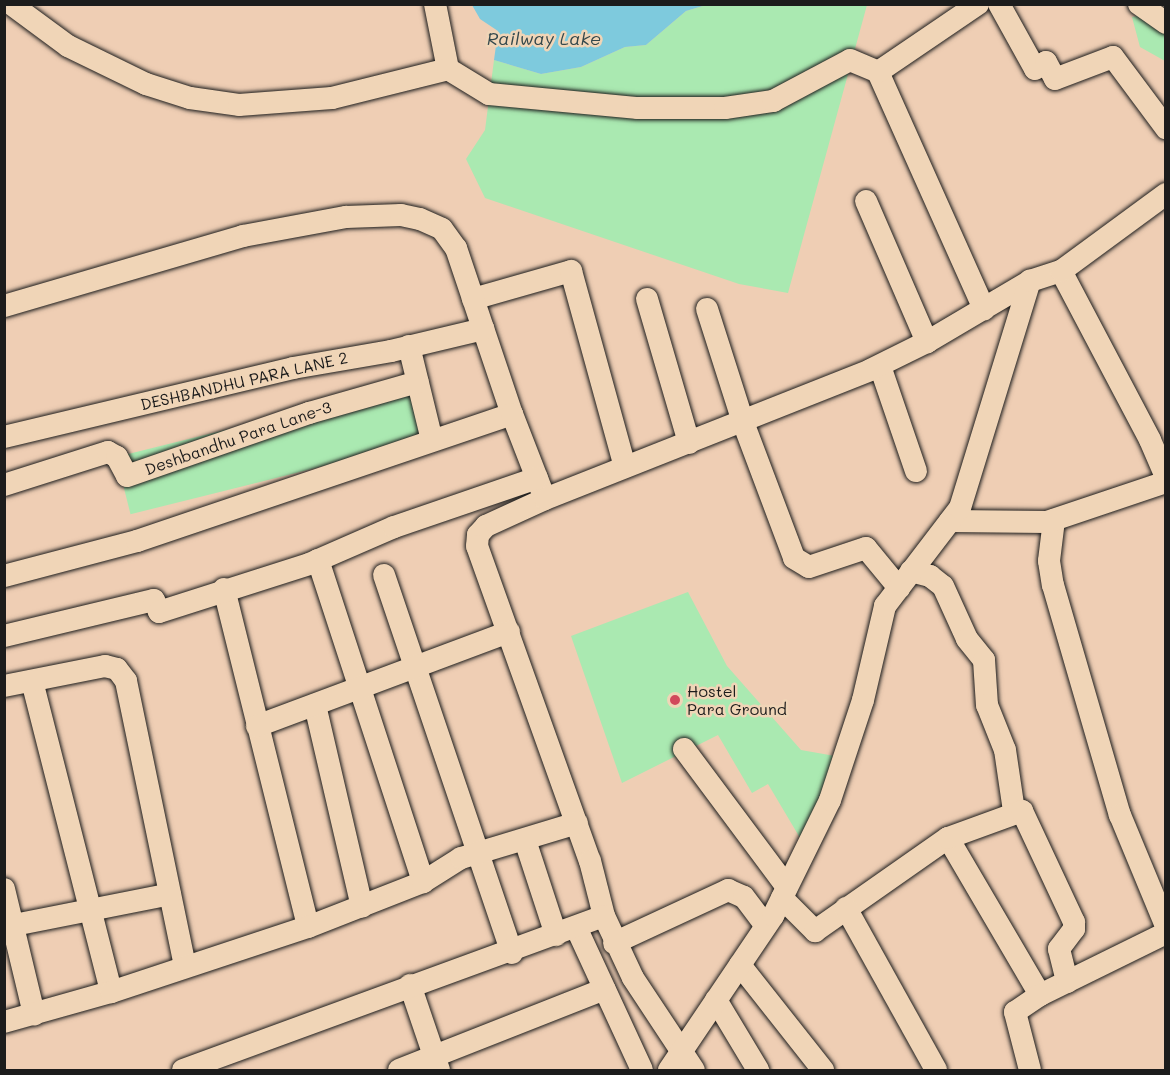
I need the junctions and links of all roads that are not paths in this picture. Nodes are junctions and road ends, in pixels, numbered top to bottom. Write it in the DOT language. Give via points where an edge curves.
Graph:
graph roads {
  1 [pos="11,4"];
  2 [pos="435,4"];
  3 [pos="978,4"];
  4 [pos="999,4"];
  5 [pos="1139,4"];
  6 [pos="1166,23"];
  7 [pos="448,69"];
  8 [pos="878,72"];
  9 [pos="1166,128"];
  10 [pos="1166,194"];
  11 [pos="866,201"];
  12 [pos="1061,272"];
  13 [pos="1030,281"];
  14 [pos="473,299"];
  15 [pos="647,299"];
  16 [pos="4,306"];
  17 [pos="707,309"];
  18 [pos="984,309"];
  19 [pos="483,329"];
  20 [pos="927,342"];
  21 [pos="409,346"];
  22 [pos="880,366"];
  23 [pos="418,381"];
  24 [pos="512,414"];
  25 [pos="743,422"];
  26 [pos="4,437"];
  27 [pos="432,440"];
  28 [pos="689,443"];
  29 [pos="625,467"];
  30 [pos="916,471"];
  31 [pos="1166,477"];
  32 [pos="537,478"];
  33 [pos="1166,482"];
  34 [pos="4,485"];
  35 [pos="545,499"];
  36 [pos="1054,520"];
  37 [pos="950,521"];
  38 [pos="318,560"];
  39 [pos="384,575"];
  40 [pos="4,576"];
  41 [pos="905,579"];
  42 [pos="224,589"];
  43 [pos="508,632"];
  44 [pos="4,636"];
  45 [pos="417,667"];
  46 [pos="32,681"];
  47 [pos="4,686"];
  48 [pos="361,688"];
  49 [pos="315,705"];
  50 [pos="257,726"];
  51 [pos="684,749"];
  52 [pos="1014,812"];
  53 [pos="577,823"];
  54 [pos="948,838"];
  55 [pos="525,840"];
  56 [pos="477,853"];
  57 [pos="423,882"];
  58 [pos="4,889"];
  59 [pos="784,892"];
  60 [pos="170,894"];
  61 [pos="362,907"];
  62 [pos="846,908"];
  63 [pos="90,910"];
  64 [pos="604,916"];
  65 [pos="9,926"];
  66 [pos="766,926"];
  67 [pos="1166,926"];
  68 [pos="308,927"];
  69 [pos="566,931"];
  70 [pos="1166,933"];
  71 [pos="614,943"];
  72 [pos="512,953"];
  73 [pos="740,965"];
  74 [pos="185,966"];
  75 [pos="1066,982"];
  76 [pos="410,985"];
  77 [pos="605,988"];
  78 [pos="111,992"];
  79 [pos="1040,995"];
  80 [pos="716,1000"];
  81 [pos="34,1014"];
  82 [pos="4,1022"];
  83 [pos="683,1049"];
  84 [pos="437,1064"];
  85 [pos="183,1071"];
  86 [pos="399,1071"];
  87 [pos="642,1071"];
  88 [pos="669,1071"];
  89 [pos="694,1071"];
  90 [pos="758,1071"];
  91 [pos="823,1071"];
  92 [pos="936,1071"];
  93 [pos="1030,1071"];
  1 -- 7 [label="street" via="68,46 146,84 190,98 239,105 332,98"];
  2 -- 7 [label="street"];
  3 -- 8 [label="street"];
  4 -- 9 [label="street" via="1035,69 1046,62 1055,79 1113,57"];
  5 -- 6 [label="street"];
  7 -- 8 [label="street" via="489,94 638,108 725,108 773,101 850,60"];
  8 -- 18 [label="street"];
  10 -- 12 [label="street"];
  11 -- 20 [label="street"];
  12 -- 13 [label="street"];
  12 -- 31 [label="street"];
  13 -- 18 [label="street"];
  13 -- 37 [label="street" via="960,508"];
  14 -- 16 [label="street" via="456,248 441,229 400,215 346,217 243,236"];
  14 -- 19 [label="street"];
  14 -- 29 [label="street" via="571,271"];
  15 -- 28 [label="street"];
  17 -- 25 [label="street"];
  18 -- 20 [label="street"];
  19 -- 21 [label="street, DESHBANDHU PARA LANE 2"];
  19 -- 24 [label="street"];
  20 -- 22 [label="street"];
  21 -- 23 [label="street"];
  21 -- 26 [label="street, DESHBANDHU PARA LANE 2" via="293,368"];
  22 -- 25 [label="street"];
  22 -- 30 [label="street"];
  23 -- 27 [label="street"];
  23 -- 34 [label="street, Deshbandhu Para Lane-3" via="309,412 128,476 122,472 117,457 108,452"];
  24 -- 27 [label="street"];
  24 -- 32 [label="street"];
  25 -- 28 [label="street"];
  25 -- 41 [label="street" via="800,565 809,567 866,548"];
  27 -- 40 [label="street" via="137,541"];
  28 -- 29 [label="street"];
  29 -- 35 [label="street"];
  32 -- 35 [label="street"];
  32 -- 38 [label="street" via="394,527"];
  33 -- 36 [label="street"];
  35 -- 43 [label="street" via="486,526 478,535 477,546"];
  36 -- 37 [label="street" via="1028,524"];
  36 -- 67 [label="street" via="1049,561 1053,585 1120,815"];
  37 -- 41 [label="street"];
  38 -- 42 [label="street"];
  38 -- 48 [label="street"];
  39 -- 45 [label="street"];
  41 -- 52 [label="street" via="930,576 943,586 967,639 984,660 987,705 1005,750"];
  41 -- 59 [label="street" via="885,606 863,700 830,800"];
  42 -- 44 [label="street" via="159,612 154,600"];
  42 -- 50 [label="street"];
  43 -- 45 [label="street"];
  43 -- 53 [label="street"];
  45 -- 48 [label="street"];
  45 -- 56 [label="street"];
  46 -- 47 [label="street"];
  46 -- 60 [label="street" via="105,666 117,669 126,681"];
  46 -- 63 [label="street"];
  48 -- 49 [label="street"];
  48 -- 57 [label="street"];
  49 -- 50 [label="street"];
  49 -- 61 [label="street"];
  50 -- 68 [label="street"];
  51 -- 59 [label="street"];
  52 -- 54 [label="street"];
  52 -- 75 [label="street" via="1027,815 1074,922 1074,930 1059,949"];
  53 -- 55 [label="street"];
  53 -- 64 [label="street"];
  54 -- 62 [label="street"];
  54 -- 79 [label="street"];
  55 -- 56 [label="street"];
  55 -- 69 [label="street"];
  56 -- 57 [label="street" via="449,864"];
  56 -- 72 [label="street"];
  57 -- 61 [label="street"];
  58 -- 65 [label="street"];
  59 -- 62 [label="street" via="815,931"];
  59 -- 66 [label="street"];
  60 -- 63 [label="street"];
  60 -- 74 [label="street"];
  61 -- 68 [label="street"];
  62 -- 92 [label="street"];
  63 -- 65 [label="street"];
  63 -- 78 [label="street"];
  64 -- 69 [label="street"];
  64 -- 71 [label="street"];
  65 -- 81 [label="street"];
  66 -- 71 [label="street" via="744,897 728,890"];
  66 -- 73 [label="street"];
  68 -- 74 [label="street"];
  69 -- 72 [label="street"];
  69 -- 77 [label="street"];
  70 -- 75 [label="street"];
  71 -- 83 [label="street" via="633,978"];
  72 -- 76 [label="street"];
  73 -- 80 [label="street"];
  73 -- 91 [label="street"];
  74 -- 78 [label="street"];
  75 -- 79 [label="street"];
  76 -- 84 [label="street"];
  76 -- 85 [label="street"];
  77 -- 84 [label="street"];
  77 -- 87 [label="street"];
  78 -- 81 [label="street"];
  79 -- 93 [label="street" via="1015,1011"];
  80 -- 83 [label="street"];
  80 -- 90 [label="street"];
  81 -- 82 [label="street"];
  83 -- 88 [label="street"];
  83 -- 89 [label="street"];
  84 -- 86 [label="street"];
}
